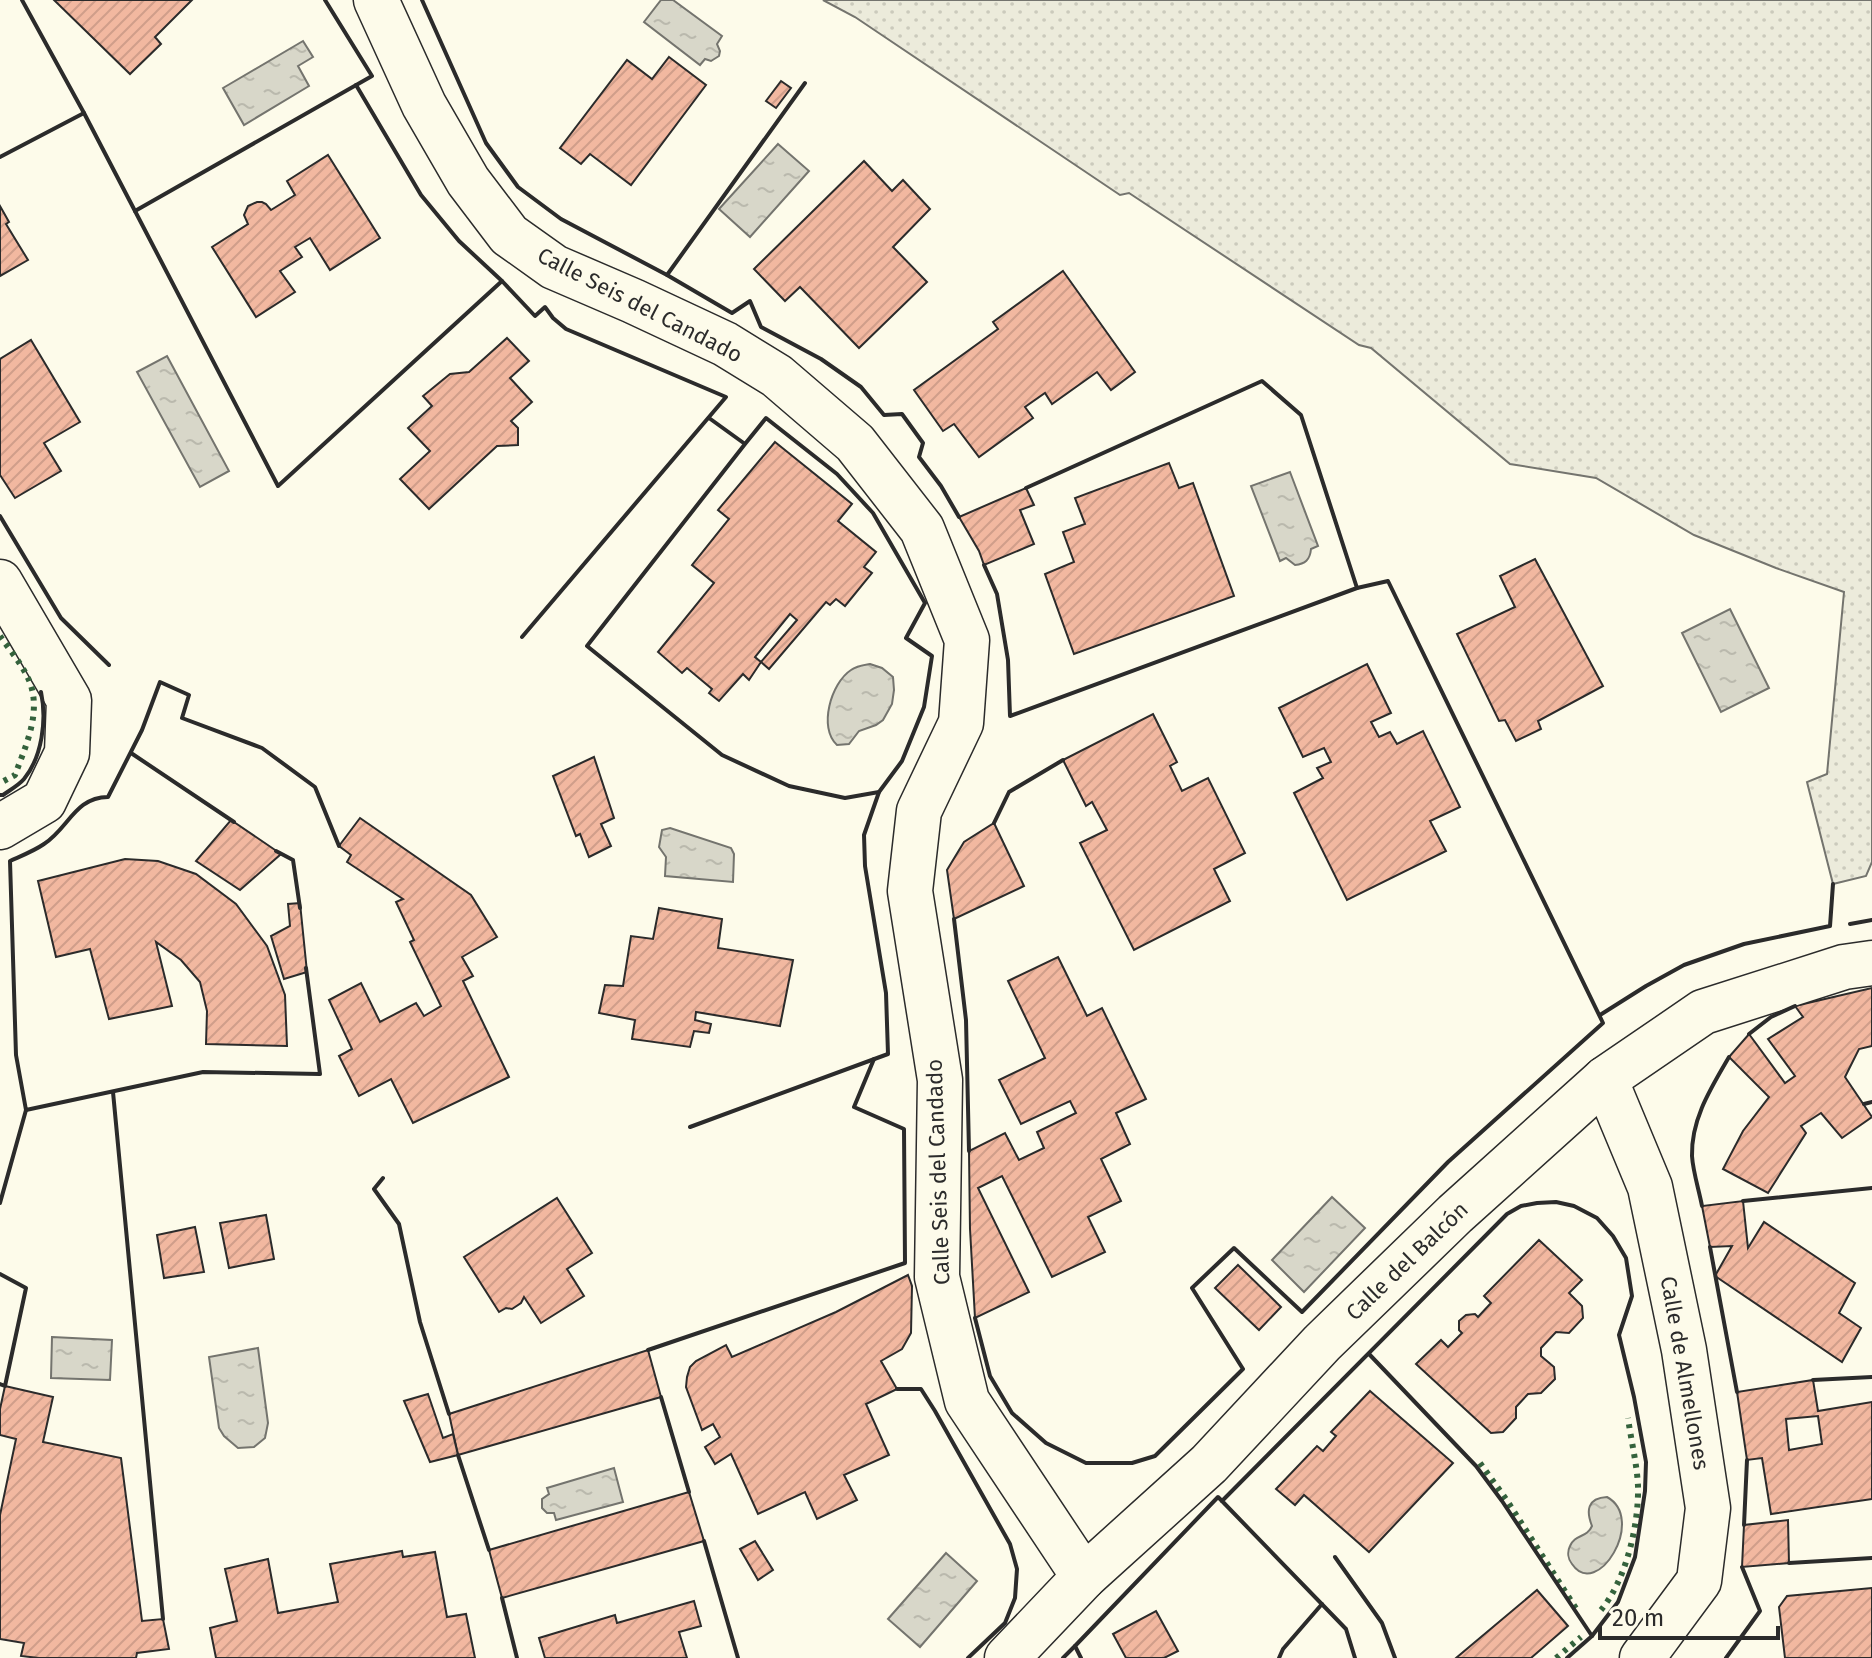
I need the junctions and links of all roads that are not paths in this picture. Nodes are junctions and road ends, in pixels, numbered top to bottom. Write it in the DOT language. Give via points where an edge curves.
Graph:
graph roads {
  1 [pos="376,0"];
  2 [pos="0,582"];
  3 [pos="0,827"];
  4 [pos="1872,963"];
  5 [pos="1605,1079"];
  6 [pos="1084,1577"];
  7 [pos="1007,1658"];
  8 [pos="1642,1658"];
  1 -- 6 [label="street, Calle Seis del Candado" via="424,105 468,181 509,235 554,267 725,344 777,376 855,443 922,529 967,640 961,723 919,811 910,891 940,1080 937,1277 967,1401"];
  2 -- 3 [label="street" via="69,700 67,753 44,801"];
  4 -- 5 [label="street, Calle del Balcón" via="1703,1012"];
  5 -- 6 [label="street, Calle del Balcón" via="1455,1214 1322,1343 1209,1464"];
  5 -- 8 [label="street, Calle de Almellones" via="1650,1187 1684,1350 1708,1508 1699,1581"];
  6 -- 7 [label="street, Calle del Balcón"];
}
